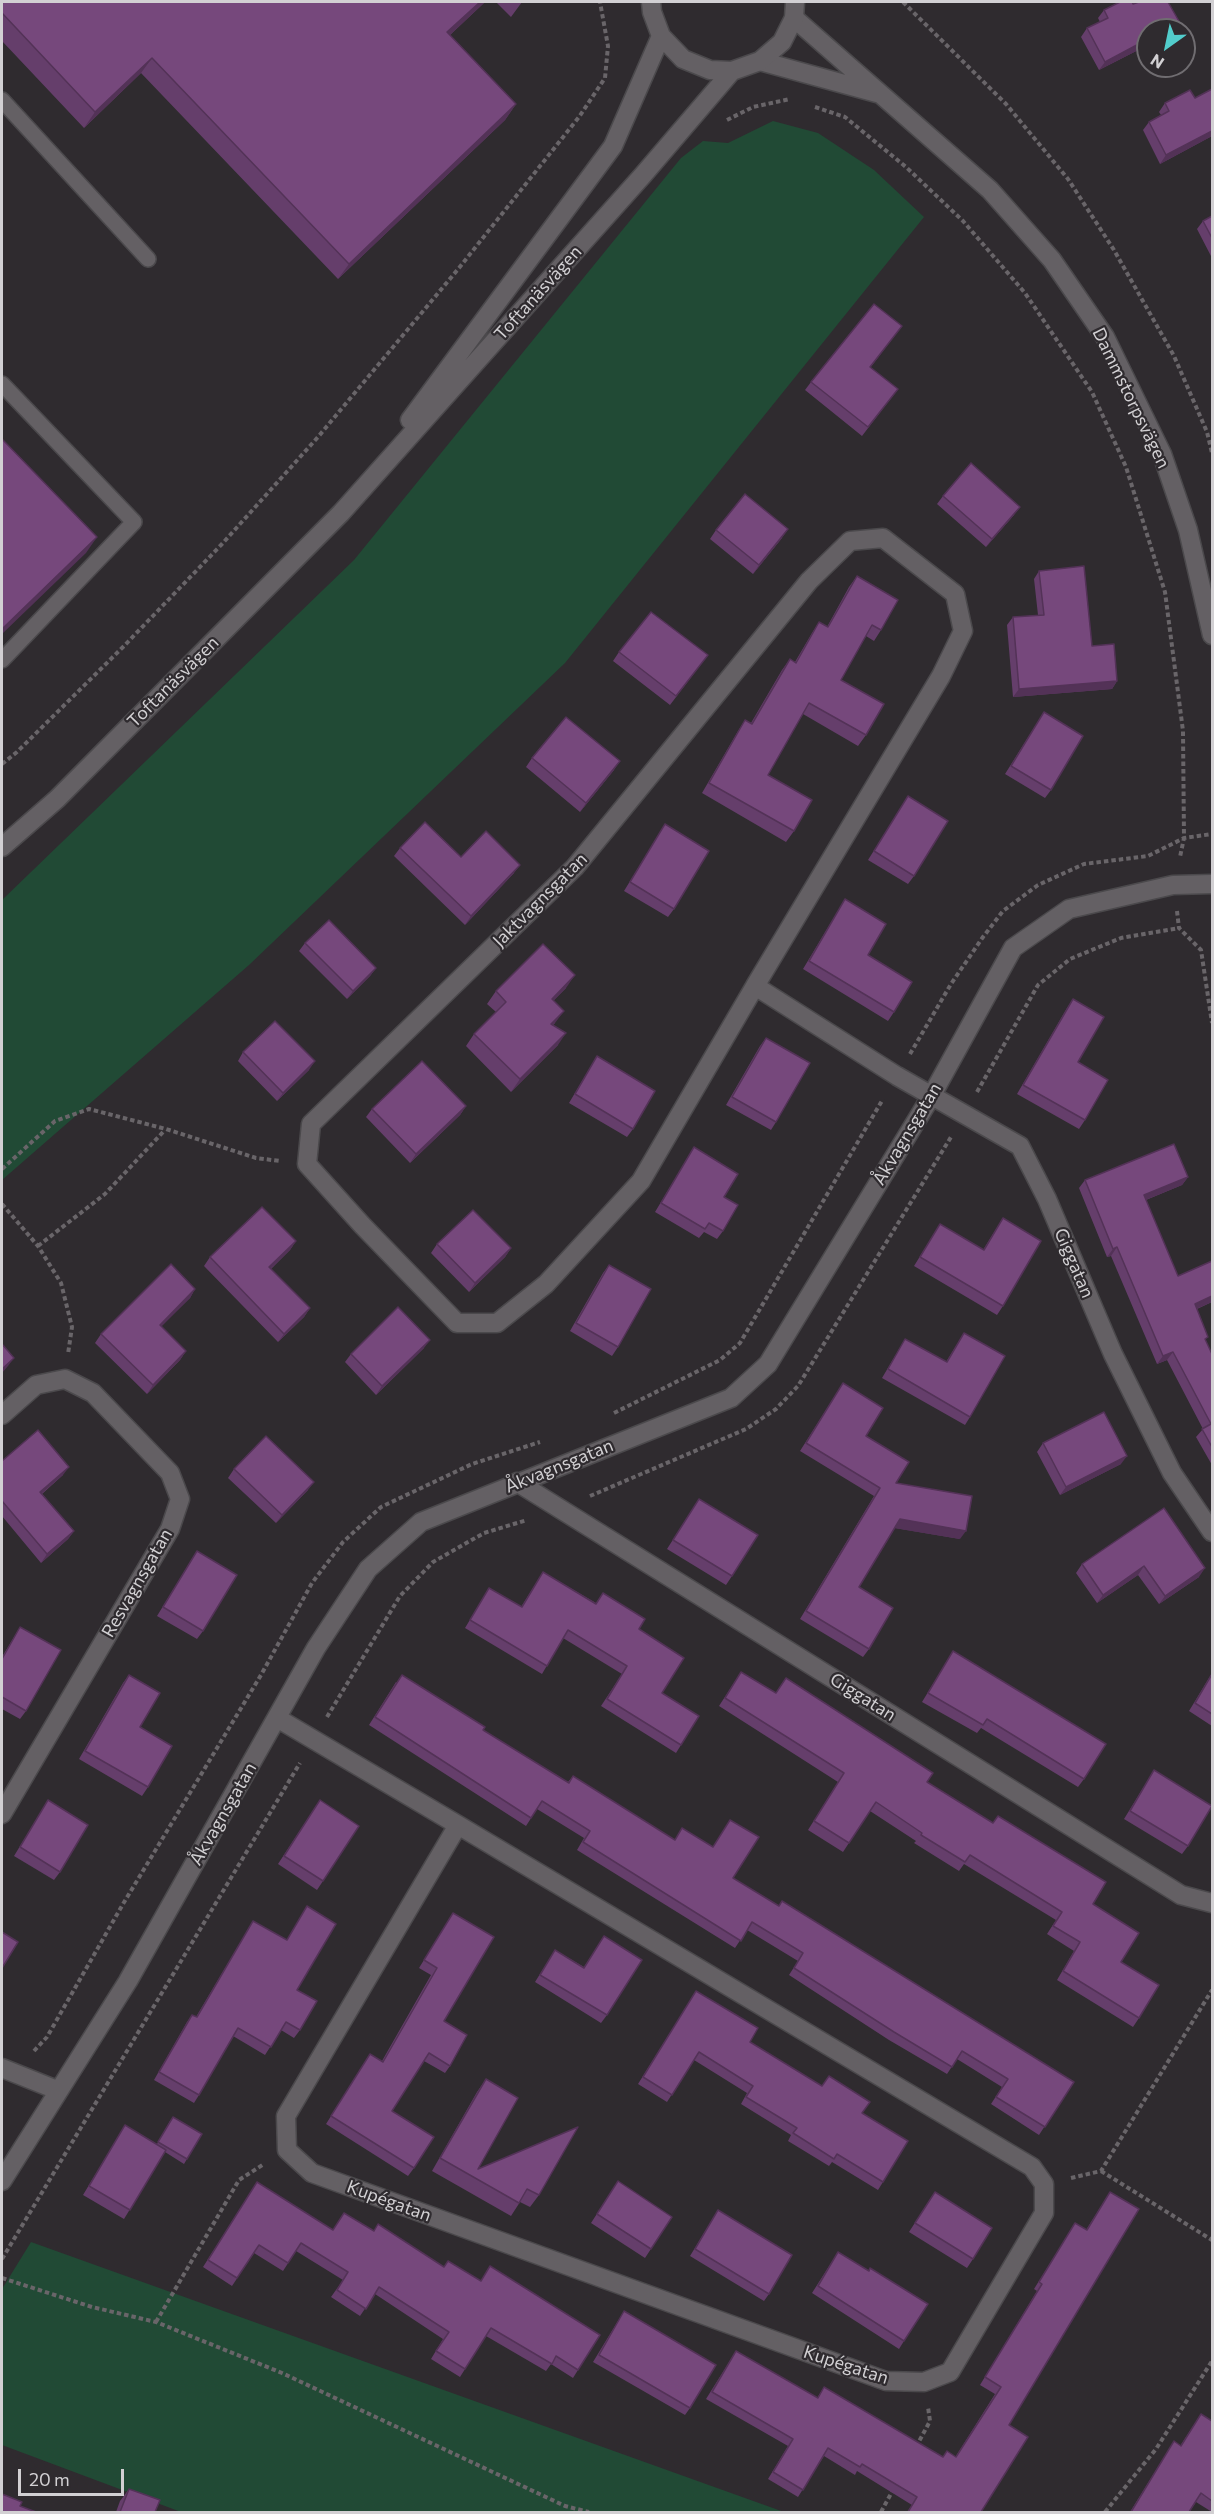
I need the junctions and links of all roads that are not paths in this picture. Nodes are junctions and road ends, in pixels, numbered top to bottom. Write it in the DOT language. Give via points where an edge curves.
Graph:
graph roads {
  1 [pos="651,2"];
  2 [pos="794,10"];
  3 [pos="661,36"];
  4 [pos="760,61"];
  5 [pos="732,70"];
  6 [pos="882,95"];
  7 [pos="2,100"];
  8 [pos="148,259"];
  9 [pos="2,384"];
  10 [pos="341,513"];
  11 [pos="1212,635"];
  12 [pos="2,660"];
  13 [pos="2,847"];
  14 [pos="1212,884"];
  15 [pos="755,986"];
  16 [pos="932,1095"];
  17 [pos="2,1415"];
  18 [pos="517,1482"];
  19 [pos="1212,1532"];
  20 [pos="277,1719"];
  21 [pos="2,1814"];
  22 [pos="458,1825"];
  23 [pos="1212,1903"];
  24 [pos="8,2071"];
  25 [pos="57,2090"];
  26 [pos="2,2181"];
  1 -- 3 [label="street"];
  2 -- 4 [label="street" via="782,42"];
  2 -- 6 [label="street, Dammstorpsvägen"];
  3 -- 5 [label="street" via="683,59 710,70"];
  3 -- 10 [label="street, Toftanäsvägen" via="613,146"];
  4 -- 5 [label="street"];
  4 -- 6 [label="street, Dammstorpsvägen"];
  5 -- 10 [label="street, Toftanäsvägen"];
  6 -- 11 [label="street, Dammstorpsvägen" via="990,190 1052,260 1105,338 1162,454 1188,530"];
  7 -- 8 [label="lane"];
  9 -- 12 [label="lane" via="134,522"];
  10 -- 13 [label="street, Toftanäsvägen" via="57,800"];
  14 -- 16 [label="street, Åkvagnsgatan" via="1173,885 1069,909 1013,948"];
  15 -- 15 [label="street, Jaktvagnsgatan" via="941,676 963,631 955,594 883,538 850,541 809,581 575,867 311,1124 308,1164 457,1323 497,1323 546,1284 641,1181"];
  15 -- 16 [label="street"];
  16 -- 18 [label="street, Åkvagnsgatan" via="768,1364 730,1398"];
  16 -- 19 [label="street, Giggatan" via="1020,1146 1047,1199 1113,1354 1172,1473"];
  17 -- 21 [label="street, Resvagnsgatan" via="36,1385 65,1379 93,1393 170,1473 180,1499 170,1529"];
  18 -- 20 [label="street, Åkvagnsgatan" via="421,1522 368,1569 316,1648"];
  18 -- 23 [label="street, Giggatan" via="1181,1895"];
  20 -- 22 [label="street"];
  20 -- 25 [label="street, Åkvagnsgatan" via="128,1981"];
  22 -- 22 [label="street, Kupégatan" via="286,2116 287,2150 323,2178 886,2381 924,2382 950,2372 1044,2213 1044,2184 1032,2167"];
  24 -- 25 [label="street"];
  25 -- 26 [label="street, Åkvagnsgatan"];
}
